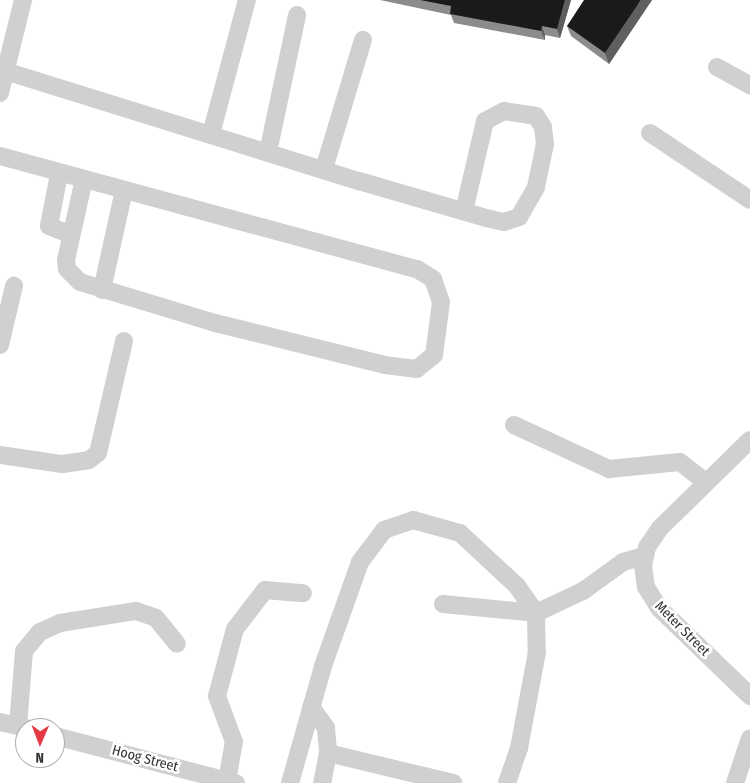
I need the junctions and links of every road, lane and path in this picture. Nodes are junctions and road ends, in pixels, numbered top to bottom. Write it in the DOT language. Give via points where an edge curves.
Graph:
graph roads {
  1 [pos="23,0"];
  2 [pos="247,0"];
  3 [pos="297,15"];
  4 [pos="363,40"];
  5 [pos="717,67"];
  6 [pos="5,71"];
  7 [pos="750,85"];
  8 [pos="0,93"];
  9 [pos="650,133"];
  10 [pos="212,134"];
  11 [pos="268,152"];
  12 [pos="0,156"];
  13 [pos="324,169"];
  14 [pos="59,174"];
  15 [pos="84,180"];
  16 [pos="124,190"];
  17 [pos="750,200"];
  18 [pos="464,211"];
  19 [pos="70,235"];
  20 [pos="14,286"];
  21 [pos="102,290"];
  22 [pos="124,341"];
  23 [pos="0,345"];
  24 [pos="514,425"];
  25 [pos="750,440"];
  26 [pos="0,455"];
  27 [pos="706,482"];
  28 [pos="644,556"];
  29 [pos="303,593"];
  30 [pos="443,604"];
  31 [pos="536,613"];
  32 [pos="177,644"];
  33 [pos="750,696"];
  34 [pos="311,707"];
  35 [pos="22,718"];
  36 [pos="0,722"];
  37 [pos="15,725"];
  38 [pos="750,738"];
  39 [pos="65,739"];
  40 [pos="328,753"];
  41 [pos="231,782"];
  42 [pos="290,783"];
  43 [pos="322,783"];
  44 [pos="453,783"];
  45 [pos="507,783"];
  46 [pos="735,783"];
  1 -- 6 [label="street"];
  2 -- 10 [label="street"];
  3 -- 11 [label="street"];
  4 -- 13 [label="street"];
  5 -- 7 [label="street"];
  6 -- 8 [label="street"];
  6 -- 10 [label="street"];
  9 -- 17 [label="street"];
  10 -- 11 [label="street"];
  11 -- 13 [label="street"];
  12 -- 14 [label="street"];
  13 -- 18 [label="street"];
  14 -- 15 [label="street"];
  14 -- 19 [label="street" via="49,226"];
  15 -- 16 [label="street"];
  15 -- 19 [label="street"];
  16 -- 21 [label="street"];
  16 -- 21 [label="street" via="417,269 432,279 438,290 441,324 427,365 406,369 215,323"];
  18 -- 18 [label="street" via="504,222 526,209 536,186 545,144 543,127 536,116 504,111 485,121"];
  19 -- 21 [label="street" via="67,269 80,282"];
  20 -- 23 [label="street"];
  22 -- 26 [label="street" via="104,443 98,453 89,460 62,464"];
  24 -- 27 [label="street" via="609,469 680,462"];
  25 -- 27 [label="street"];
  27 -- 28 [label="street" via="660,528"];
  28 -- 31 [label="street" via="623,562 571,598 553,602"];
  28 -- 33 [label="street, Meter Street" via="644,577 651,597"];
  29 -- 41 [label="street" via="266,590 235,629 217,696 234,742"];
  30 -- 31 [label="street" via="508,614"];
  31 -- 34 [label="street" via="517,586 460,533 432,522 396,522 371,545 360,562"];
  31 -- 45 [label="street" via="537,652 513,773"];
  32 -- 35 [label="street" via="156,618 136,611 60,622 40,632 24,651"];
  34 -- 40 [label="street" via="324,720"];
  34 -- 42 [label="street"];
  36 -- 37 [label="street"];
  38 -- 46 [label="street"];
  39 -- 41 [label="street, Hoog Street"];
  40 -- 43 [label="street"];
  40 -- 44 [label="street"];
}
